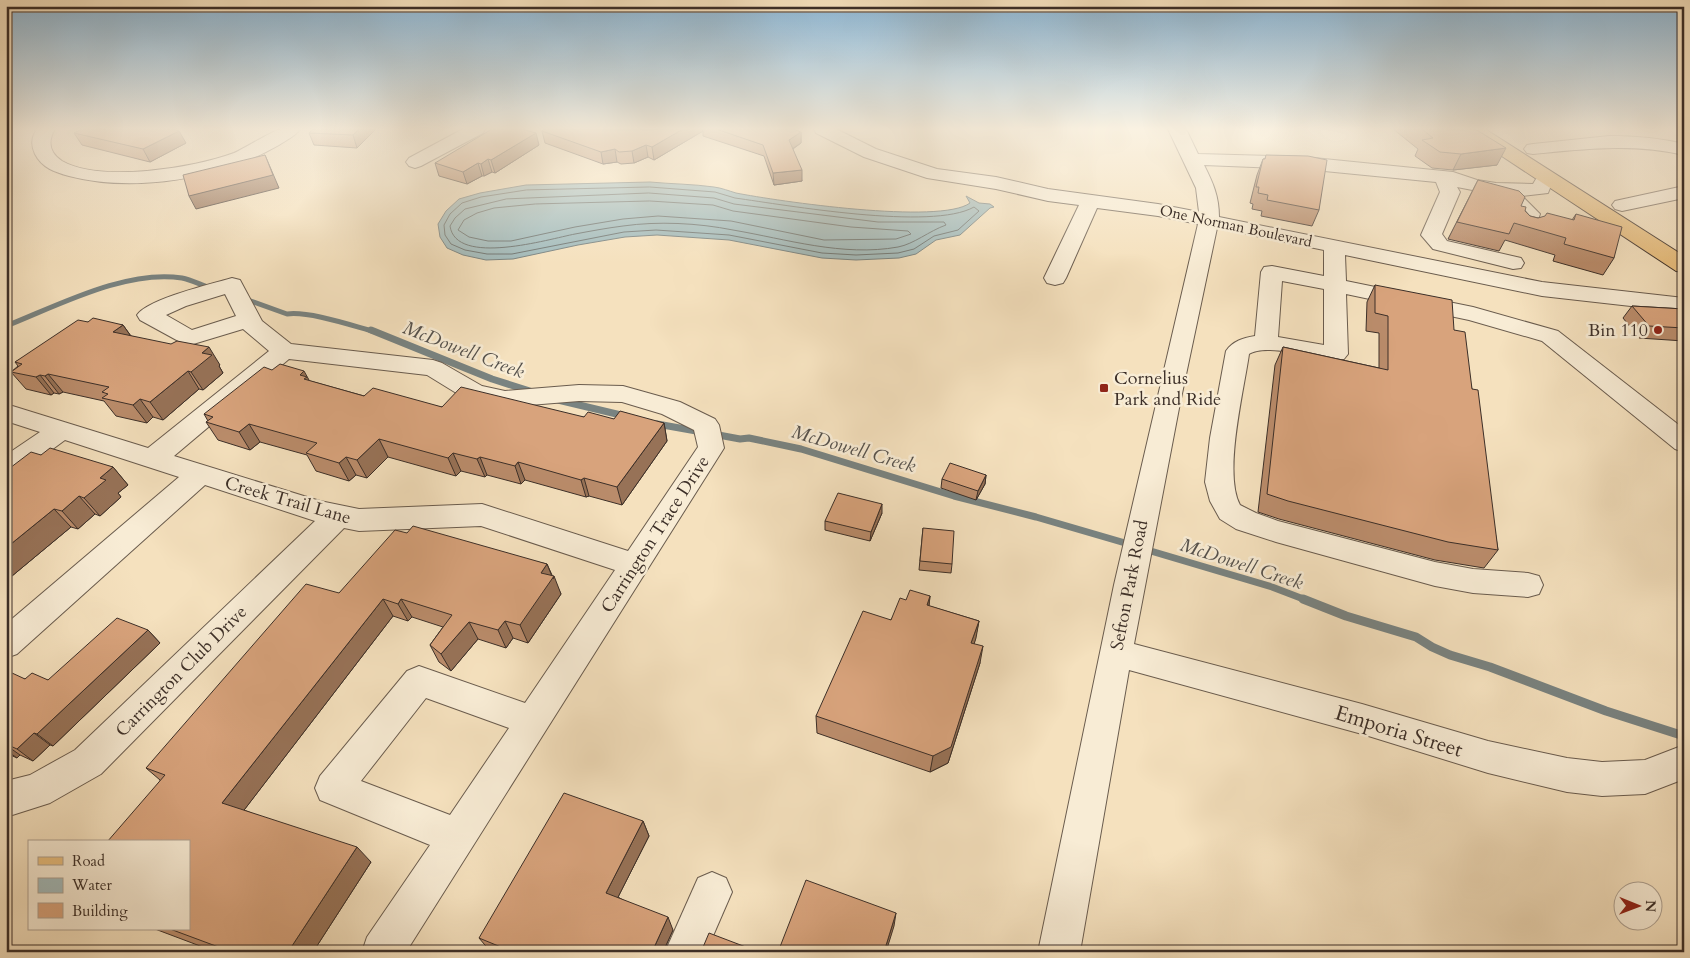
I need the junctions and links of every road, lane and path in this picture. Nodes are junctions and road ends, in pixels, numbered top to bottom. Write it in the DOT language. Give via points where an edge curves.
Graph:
graph roads {
  1 [pos="96,174"];
  2 [pos="179,174"];
  3 [pos="933,174"];
  4 [pos="1198,174"];
  5 [pos="1386,174"];
  6 [pos="1537,174"];
  7 [pos="1572,174"];
  8 [pos="1449,182"];
  9 [pos="1549,182"];
  10 [pos="1684,192"];
  11 [pos="1508,194"];
  12 [pos="1091,200"];
  13 [pos="1622,205"];
  14 [pos="1209,221"];
  15 [pos="1684,244"];
  16 [pos="1334,247"];
  17 [pos="1518,255"];
  18 [pos="1684,266"];
  19 [pos="1055,278"];
  20 [pos="1334,285"];
  21 [pos="1684,289"];
  22 [pos="1656,299"];
  23 [pos="1684,304"];
  24 [pos="249,319"];
  25 [pos="1266,342"];
  26 [pos="284,351"];
  27 [pos="6,412"];
  28 [pos="61,430"];
  29 [pos="1684,443"];
  30 [pos="152,458"];
  31 [pos="6,469"];
  32 [pos="200,474"];
  33 [pos="338,516"];
  34 [pos="635,565"];
  35 [pos="1528,585"];
  36 [pos="6,644"];
  37 [pos="1116,652"];
  38 [pos="533,721"];
  39 [pos="1684,762"];
  40 [pos="6,799"];
  41 [pos="457,836"];
  42 [pos="712,892"];
  43 [pos="382,952"];
  44 [pos="685,952"];
  45 [pos="1059,952"];
  1 -- 2 [label="street" via="135,178"];
  3 -- 12 [label="street, One Norman Boulevard"];
  4 -- 14 [label="street, Sefton Park Road" via="1209,202"];
  5 -- 8 [label="street"];
  6 -- 9 [label="main road"];
  7 -- 13 [label="main road"];
  8 -- 9 [label="street" via="1466,176"];
  8 -- 11 [label="street"];
  8 -- 17 [label="street" via="1431,235 1433,240 1440,245"];
  9 -- 11 [label="street" via="1541,189"];
  9 -- 18 [label="main road"];
  10 -- 13 [label="street"];
  11 -- 17 [label="street" via="1530,214"];
  12 -- 14 [label="street, One Norman Boulevard"];
  12 -- 19 [label="street"];
  13 -- 15 [label="main road"];
  14 -- 16 [label="street, One Norman Boulevard"];
  14 -- 37 [label="street, Sefton Park Road"];
  16 -- 17 [label="street, One Norman Boulevard"];
  16 -- 20 [label="street"];
  17 -- 22 [label="street, One Norman Boulevard" via="1575,295"];
  20 -- 25 [label="street" via="1272,272"];
  20 -- 25 [label="street" via="1336,354"];
  20 -- 29 [label="street" via="1473,314 1550,336"];
  21 -- 22 [label="street, One Norman Boulevard" via="1668,291"];
  22 -- 23 [label="street, One Norman Boulevard"];
  24 -- 24 [label="street" via="232,285 178,300 148,315 190,338"];
  24 -- 26 [label="street"];
  25 -- 35 [label="street" via="1247,345 1238,352 1219,482 1230,512 1276,531 1435,574"];
  26 -- 30 [label="street"];
  26 -- 34 [label="street, Carrington Trace Drive" via="433,368 475,393 505,399 579,393 624,394 671,408 706,425 711,448"];
  27 -- 28 [label="street, Creek Trail Lane"];
  28 -- 30 [label="street, Creek Trail Lane"];
  28 -- 31 [label="street"];
  30 -- 32 [label="street, Creek Trail Lane"];
  32 -- 33 [label="street, Creek Trail Lane"];
  32 -- 36 [label="street"];
  33 -- 34 [label="street, Creek Trail Lane" via="358,520 482,515"];
  33 -- 40 [label="street, Carrington Club Drive" via="88,762 37,791"];
  34 -- 38 [label="street, Carrington Trace Drive"];
  37 -- 39 [label="street, Emporia Street" via="1362,719 1488,758 1566,775 1602,779 1645,777"];
  37 -- 45 [label="street, Sefton Park Road"];
  38 -- 41 [label="street, Carrington Trace Drive"];
  38 -- 41 [label="street" via="419,681 333,788"];
  41 -- 43 [label="street, Carrington Trace Drive"];
  42 -- 44 [label="street"];
}
